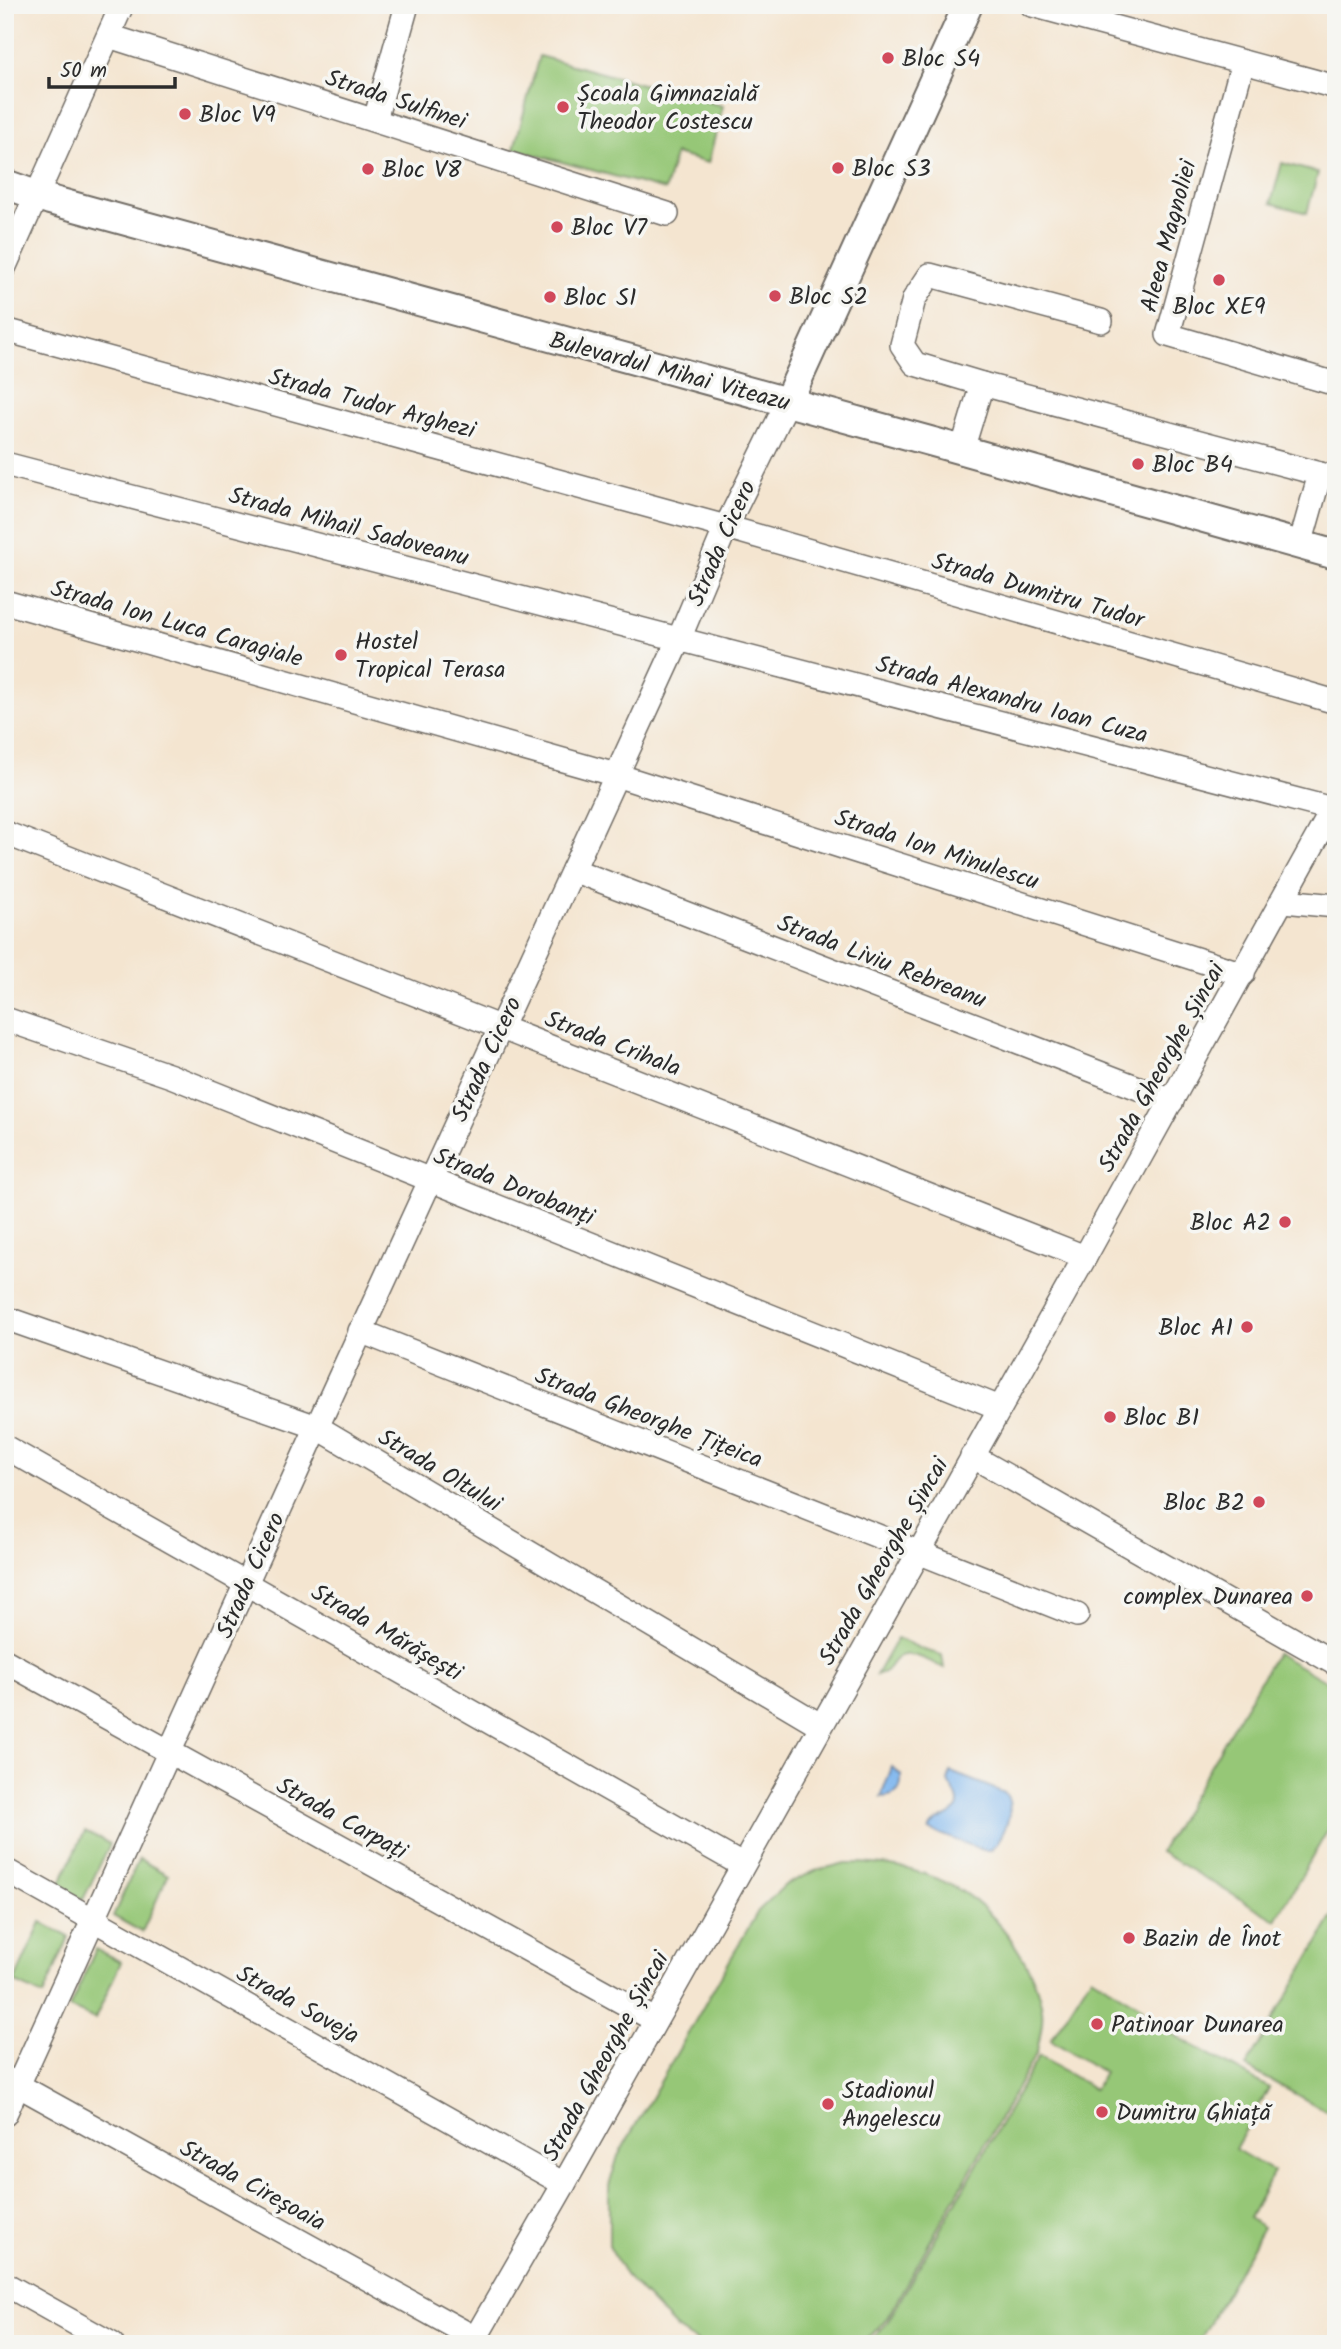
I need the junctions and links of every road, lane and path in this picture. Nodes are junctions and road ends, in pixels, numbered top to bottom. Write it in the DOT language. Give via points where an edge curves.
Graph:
graph roads {
  1 [pos="122,5"];
  2 [pos="407,5"];
  3 [pos="968,5"];
  4 [pos="1032,5"];
  5 [pos="109,36"];
  6 [pos="1243,62"];
  7 [pos="1336,87"];
  8 [pos="375,120"];
  9 [pos="5,184"];
  10 [pos="36,196"];
  11 [pos="667,214"];
  12 [pos="5,266"];
  13 [pos="1101,321"];
  14 [pos="5,330"];
  15 [pos="982,384"];
  16 [pos="1336,384"];
  17 [pos="787,403"];
  18 [pos="962,450"];
  19 [pos="5,464"];
  20 [pos="1328,476"];
  21 [pos="726,527"];
  22 [pos="1300,545"];
  23 [pos="1336,555"];
  24 [pos="5,602"];
  25 [pos="679,639"];
  26 [pos="1336,702"];
  27 [pos="617,775"];
  28 [pos="1334,806"];
  29 [pos="5,833"];
  30 [pos="573,870"];
  31 [pos="1284,901"];
  32 [pos="1336,906"];
  33 [pos="1242,974"];
  34 [pos="5,1019"];
  35 [pos="500,1027"];
  36 [pos="1172,1101"];
  37 [pos="430,1181"];
  38 [pos="1085,1257"];
  39 [pos="5,1318"];
  40 [pos="360,1331"];
  41 [pos="1000,1408"];
  42 [pos="317,1427"];
  43 [pos="5,1447"];
  44 [pos="972,1456"];
  45 [pos="918,1551"];
  46 [pos="247,1583"];
  47 [pos="1077,1615"];
  48 [pos="5,1661"];
  49 [pos="1336,1664"];
  50 [pos="820,1725"];
  51 [pos="170,1754"];
  52 [pos="742,1864"];
  53 [pos="5,1870"];
  54 [pos="94,1919"];
  55 [pos="655,2020"];
  56 [pos="12,2081"];
  57 [pos="5,2114"];
  58 [pos="564,2184"];
  59 [pos="5,2284"];
  60 [pos="474,2341"];
  61 [pos="112,2344"];
  1 -- 5 [label="street"];
  2 -- 8 [label="street"];
  3 -- 17 [label="main road, Strada Cicero"];
  4 -- 6 [label="street"];
  5 -- 8 [label="street, Strada Sulfinei"];
  5 -- 10 [label="street"];
  6 -- 7 [label="street"];
  6 -- 16 [label="street, Aleea Magnoliei" via="1168,335"];
  8 -- 11 [label="street, Strada Sulfinei"];
  9 -- 10 [label="main road, Bulevardul Mihai Viteazu"];
  10 -- 12 [label="street"];
  10 -- 17 [label="main road, Bulevardul Mihai Viteazu"];
  13 -- 15 [label="street" via="930,275 914,299 902,345 915,364"];
  14 -- 21 [label="street, Strada Tudor Arghezi"];
  15 -- 18 [label="street"];
  15 -- 20 [label="street"];
  17 -- 18 [label="main road, Bulevardul Mihai Viteazu"];
  17 -- 21 [label="street, Strada Cicero"];
  18 -- 22 [label="main road, Bulevardul Mihai Viteazu"];
  19 -- 25 [label="street, Strada Mihail Sadoveanu"];
  20 -- 22 [label="street"];
  21 -- 25 [label="street, Strada Cicero"];
  21 -- 26 [label="street, Strada Dumitru Tudor"];
  22 -- 23 [label="main road, Bulevardul Mihai Viteazu"];
  24 -- 27 [label="street, Strada Ion Luca Caragiale"];
  25 -- 27 [label="street, Strada Cicero"];
  25 -- 28 [label="street, Strada Alexandru Ioan Cuza"];
  27 -- 30 [label="street, Strada Cicero"];
  27 -- 33 [label="street, Strada Ion Minulescu"];
  28 -- 31 [label="street, Strada Gheorghe Șincai"];
  29 -- 35 [label="street, Strada Crihala"];
  30 -- 35 [label="street, Strada Cicero"];
  30 -- 36 [label="street, Strada Liviu Rebreanu"];
  31 -- 32 [label="street"];
  31 -- 33 [label="street, Strada Gheorghe Șincai"];
  33 -- 36 [label="street, Strada Gheorghe Șincai"];
  34 -- 37 [label="street, Strada Dorobanți" via="171,1076"];
  35 -- 37 [label="street, Strada Cicero"];
  35 -- 38 [label="street, Strada Crihala"];
  36 -- 38 [label="street, Strada Gheorghe Șincai"];
  37 -- 40 [label="street, Strada Cicero"];
  37 -- 41 [label="street, Strada Dorobanți"];
  38 -- 41 [label="street, Strada Gheorghe Șincai"];
  39 -- 42 [label="street, Strada Oltului"];
  40 -- 42 [label="street, Strada Cicero"];
  40 -- 45 [label="street, Strada Gheorghe Țițeica"];
  41 -- 44 [label="street, Strada Gheorghe Șincai"];
  42 -- 46 [label="street, Strada Cicero"];
  42 -- 50 [label="street, Strada Oltului"];
  43 -- 46 [label="street, Strada Mărășești"];
  44 -- 45 [label="street, Strada Gheorghe Șincai"];
  44 -- 49 [label="street"];
  45 -- 47 [label="street, Strada Gheorghe Țițeica"];
  45 -- 50 [label="street, Strada Gheorghe Șincai"];
  46 -- 51 [label="street, Strada Cicero"];
  46 -- 52 [label="street, Strada Mărășești"];
  48 -- 51 [label="street, Strada Carpați"];
  50 -- 52 [label="street, Strada Gheorghe Șincai"];
  51 -- 54 [label="street, Strada Cicero"];
  51 -- 55 [label="street, Strada Carpați"];
  52 -- 55 [label="street, Strada Gheorghe Șincai"];
  53 -- 54 [label="street, Strada Soveja"];
  54 -- 56 [label="street, Strada Cicero"];
  54 -- 58 [label="street, Strada Soveja"];
  55 -- 58 [label="street, Strada Gheorghe Șincai"];
  56 -- 57 [label="street, Strada Cicero"];
  56 -- 60 [label="street, Strada Cireșoaia"];
  58 -- 60 [label="street, Strada Gheorghe Șincai"];
  59 -- 61 [label="street"];
}
